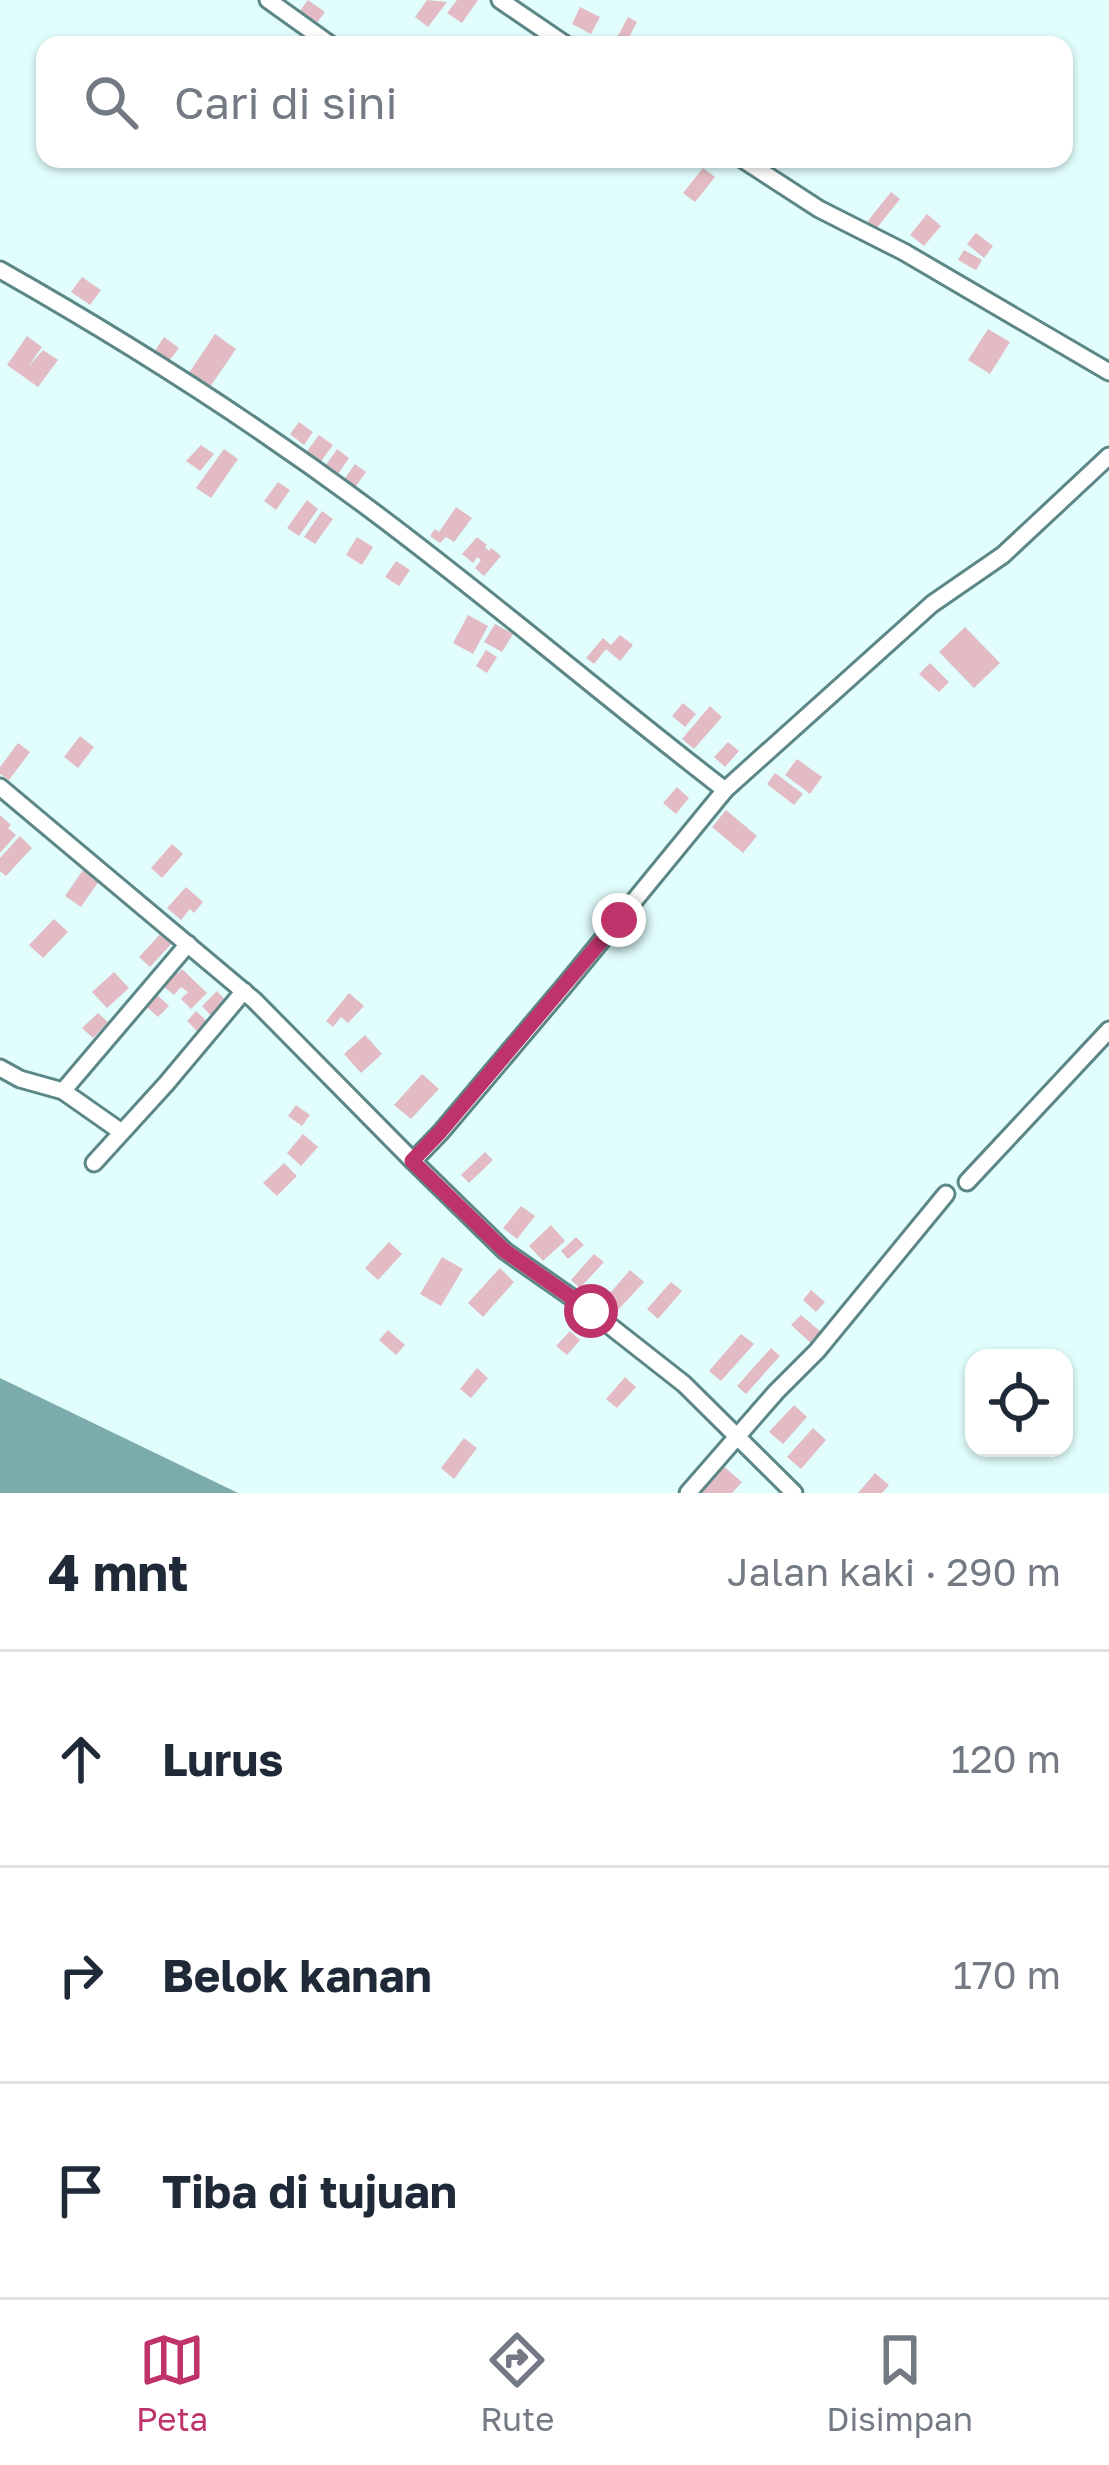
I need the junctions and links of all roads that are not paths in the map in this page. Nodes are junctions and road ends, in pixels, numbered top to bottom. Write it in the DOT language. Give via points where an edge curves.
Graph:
graph roads {
  1 [pos="268,0"];
  2 [pos="500,0"];
  3 [pos="318,36"];
  4 [pos="549,36"];
  5 [pos="756,168"];
  6 [pos="0,270"];
  7 [pos="1109,372"];
  8 [pos="1109,455"];
  9 [pos="0,788"];
  10 [pos="725,790"];
  11 [pos="188,944"];
  12 [pos="244,991"];
  13 [pos="1109,1030"];
  14 [pos="0,1068"];
  15 [pos="63,1091"];
  16 [pos="120,1131"];
  17 [pos="412,1161"];
  18 [pos="94,1163"];
  19 [pos="967,1182"];
  20 [pos="946,1194"];
  21 [pos="738,1437"];
  22 [pos="688,1493"];
  23 [pos="794,1493"];
  1 -- 3 [label="street"];
  2 -- 4 [label="street"];
  5 -- 7 [label="street"];
  6 -- 10 [label="street" via="340,488"];
  8 -- 10 [label="street"];
  9 -- 11 [label="street"];
  10 -- 17 [label="street"];
  11 -- 12 [label="street"];
  11 -- 15 [label="street"];
  12 -- 16 [label="street"];
  12 -- 17 [label="street"];
  13 -- 19 [label="street"];
  14 -- 15 [label="street"];
  15 -- 16 [label="street"];
  16 -- 18 [label="street"];
  17 -- 21 [label="street" via="505,1251 649,1355"];
  20 -- 21 [label="street"];
  21 -- 22 [label="street"];
  21 -- 23 [label="street"];
}
